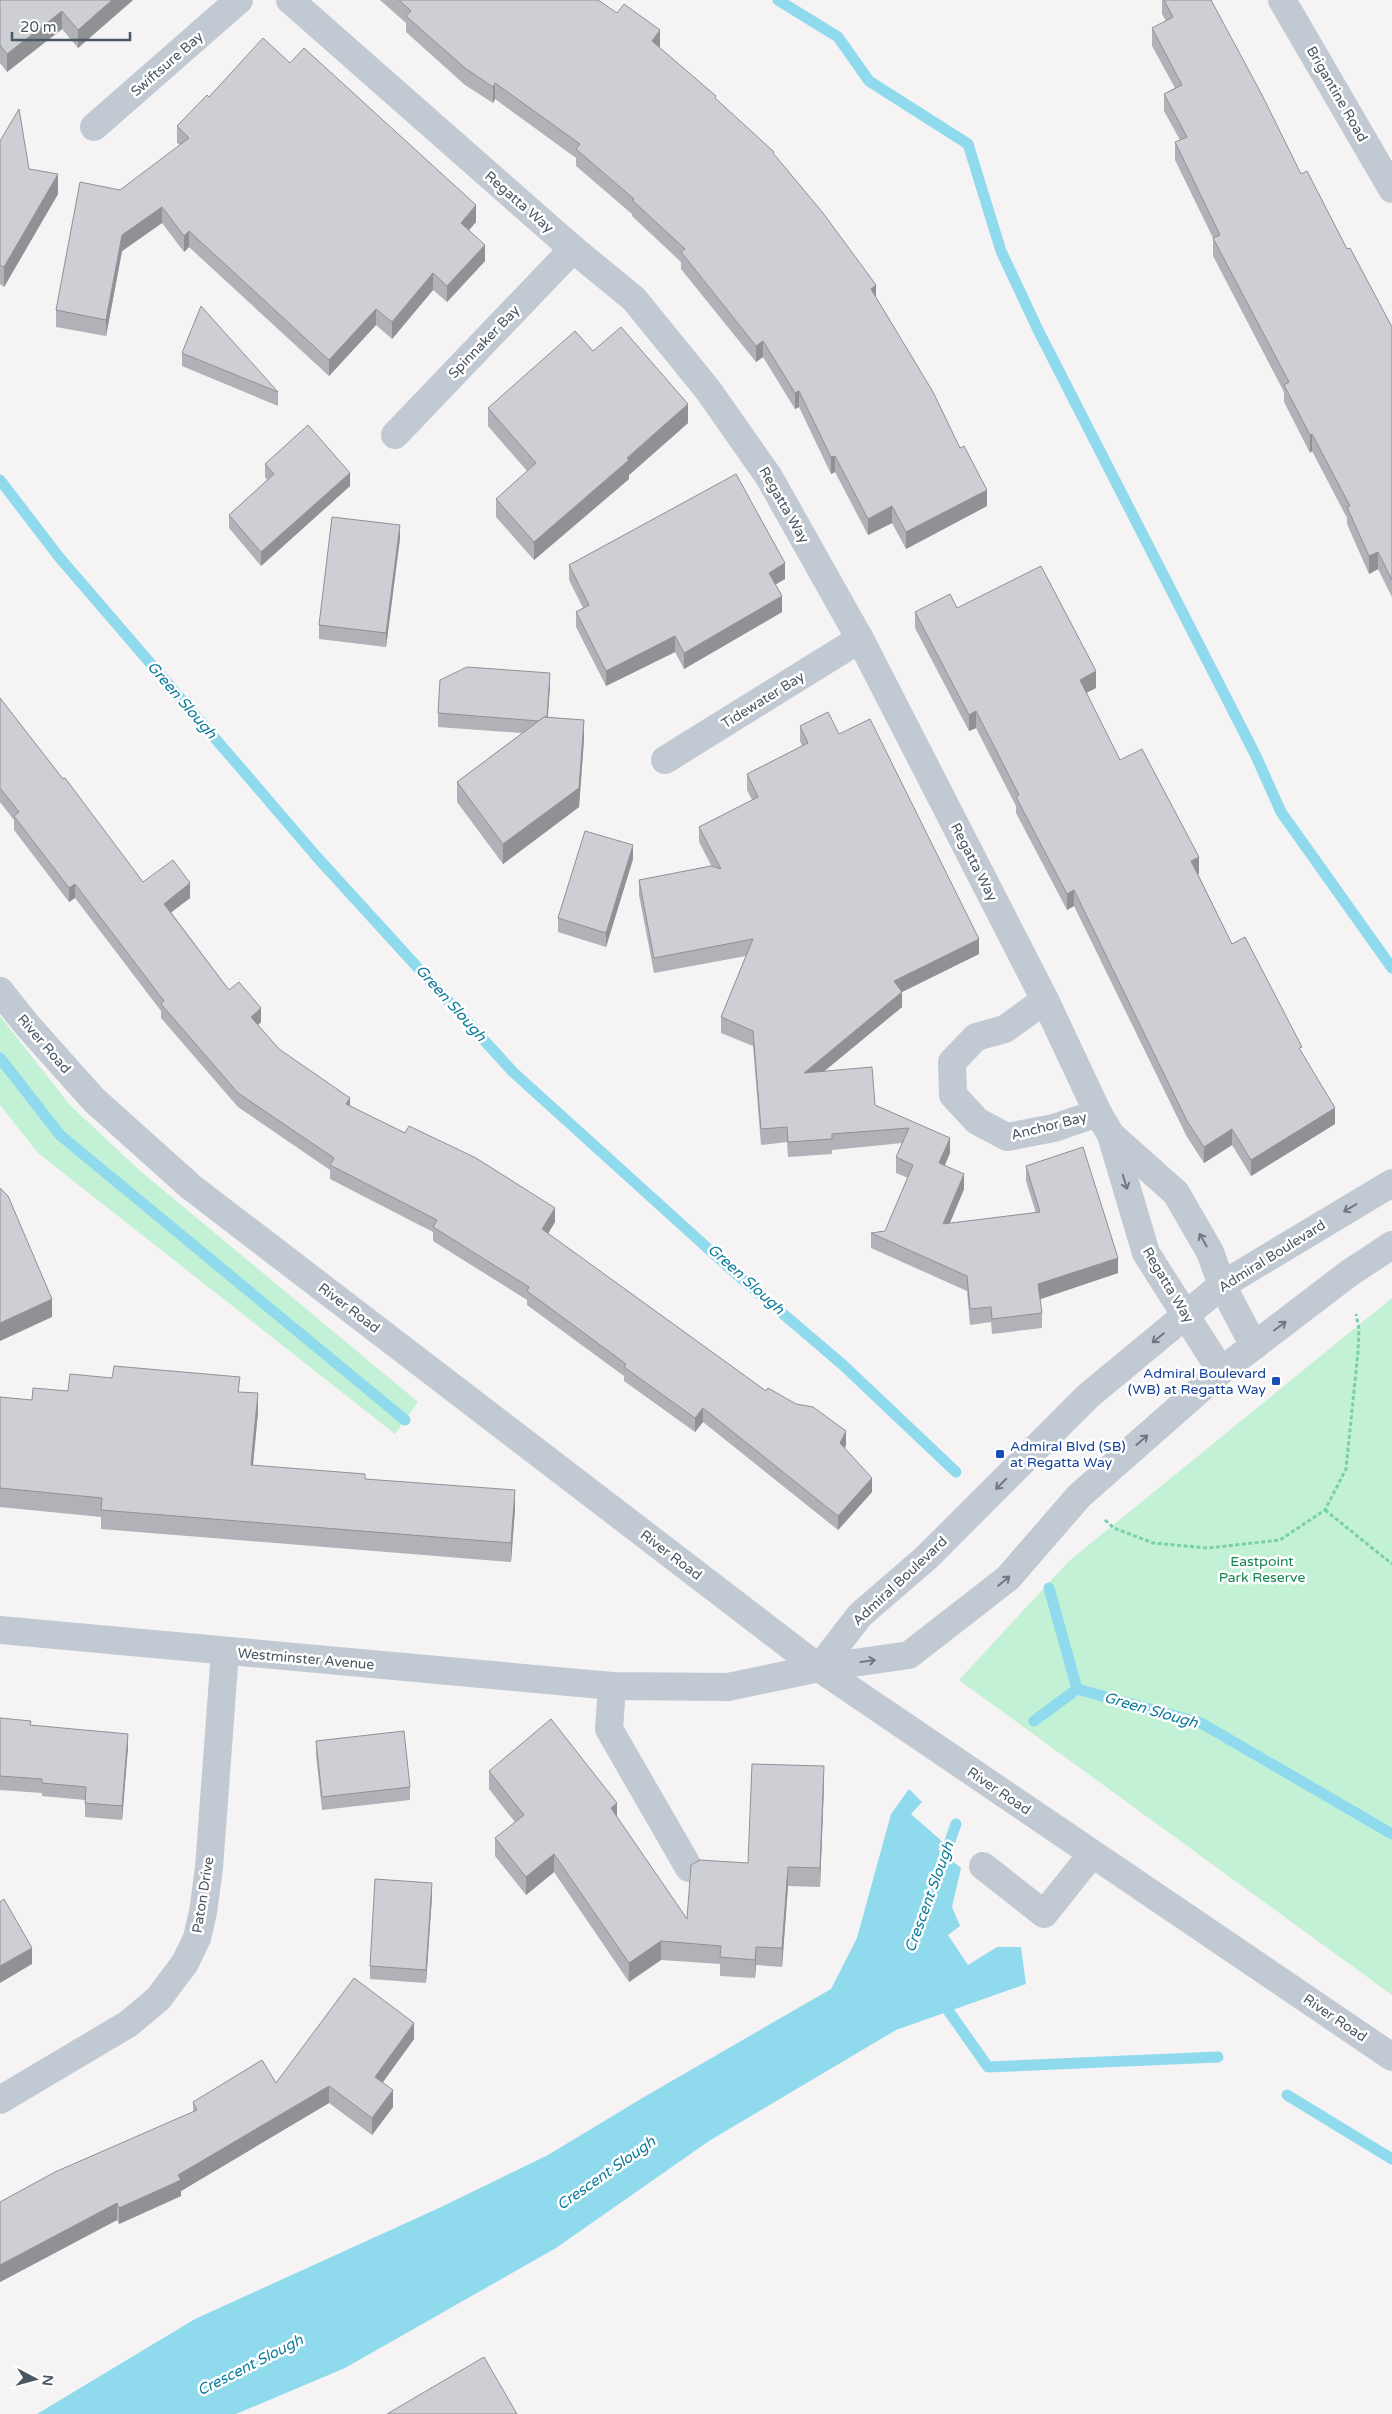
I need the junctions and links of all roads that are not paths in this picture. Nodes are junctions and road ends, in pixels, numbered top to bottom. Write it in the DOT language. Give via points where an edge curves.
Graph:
graph roads {
  1 [pos="239,0"];
  2 [pos="290,0"];
  3 [pos="1282,0"];
  4 [pos="94,127"];
  5 [pos="1392,189"];
  6 [pos="572,249"];
  7 [pos="395,435"];
  8 [pos="860,639"];
  9 [pos="665,760"];
  10 [pos="0,990"];
  11 [pos="1045,1000"];
  12 [pos="1104,1124"];
  13 [pos="1392,1183"];
  14 [pos="1392,1245"];
  15 [pos="1222,1285"];
  16 [pos="1186,1315"];
  17 [pos="1254,1346"];
  18 [pos="1221,1371"];
  19 [pos="0,1630"];
  20 [pos="225,1652"];
  21 [pos="819,1668"];
  22 [pos="612,1686"];
  23 [pos="1092,1854"];
  24 [pos="983,1866"];
  25 [pos="689,1868"];
  26 [pos="1392,2057"];
  27 [pos="0,2100"];
  1 -- 4 [label="street, Swiftsure Bay"];
  2 -- 6 [label="street, Regatta Way"];
  3 -- 5 [label="street, Brigantine Road"];
  6 -- 7 [label="street, Spinnaker Bay"];
  6 -- 8 [label="street, Regatta Way" via="634,299 708,390 769,477"];
  8 -- 9 [label="street, Tidewater Bay"];
  8 -- 11 [label="street, Regatta Way"];
  10 -- 21 [label="street, River Road" via="94,1100 191,1187"];
  11 -- 12 [label="street, Regatta Way"];
  11 -- 12 [label="street, Anchor Bay" via="1005,1029 976,1037 952,1062 953,1094 977,1121 1007,1137 1054,1128"];
  15 -- 12 [label="street, Regatta Way, one-way" via="1210,1252 1176,1193"];
  12 -- 16 [label="street, Regatta Way, one-way" via="1146,1253"];
  13 -- 15 [label="street, Admiral Boulevard, one-way"];
  17 -- 14 [label="street, one-way" via="1348,1274"];
  15 -- 16 [label="street, Admiral Boulevard"];
  15 -- 17 [label="street, Regatta Way"];
  16 -- 18 [label="street, Regatta Way"];
  16 -- 21 [label="street, Admiral Boulevard, one-way" via="1088,1396 926,1558 860,1615"];
  17 -- 18 [label="street"];
  21 -- 18 [label="street, one-way" via="910,1655 1008,1578 1079,1496"];
  19 -- 20 [label="street, Westminster Avenue"];
  20 -- 22 [label="street, Westminster Avenue"];
  20 -- 27 [label="street, Paton Drive" via="208,1877 197,1938 185,1963 158,1999 128,2024"];
  21 -- 22 [label="street, Westminster Avenue" via="728,1687"];
  21 -- 23 [label="street, River Road"];
  22 -- 25 [label="street" via="609,1729"];
  23 -- 24 [label="street" via="1044,1914"];
  23 -- 26 [label="street, River Road"];
}
